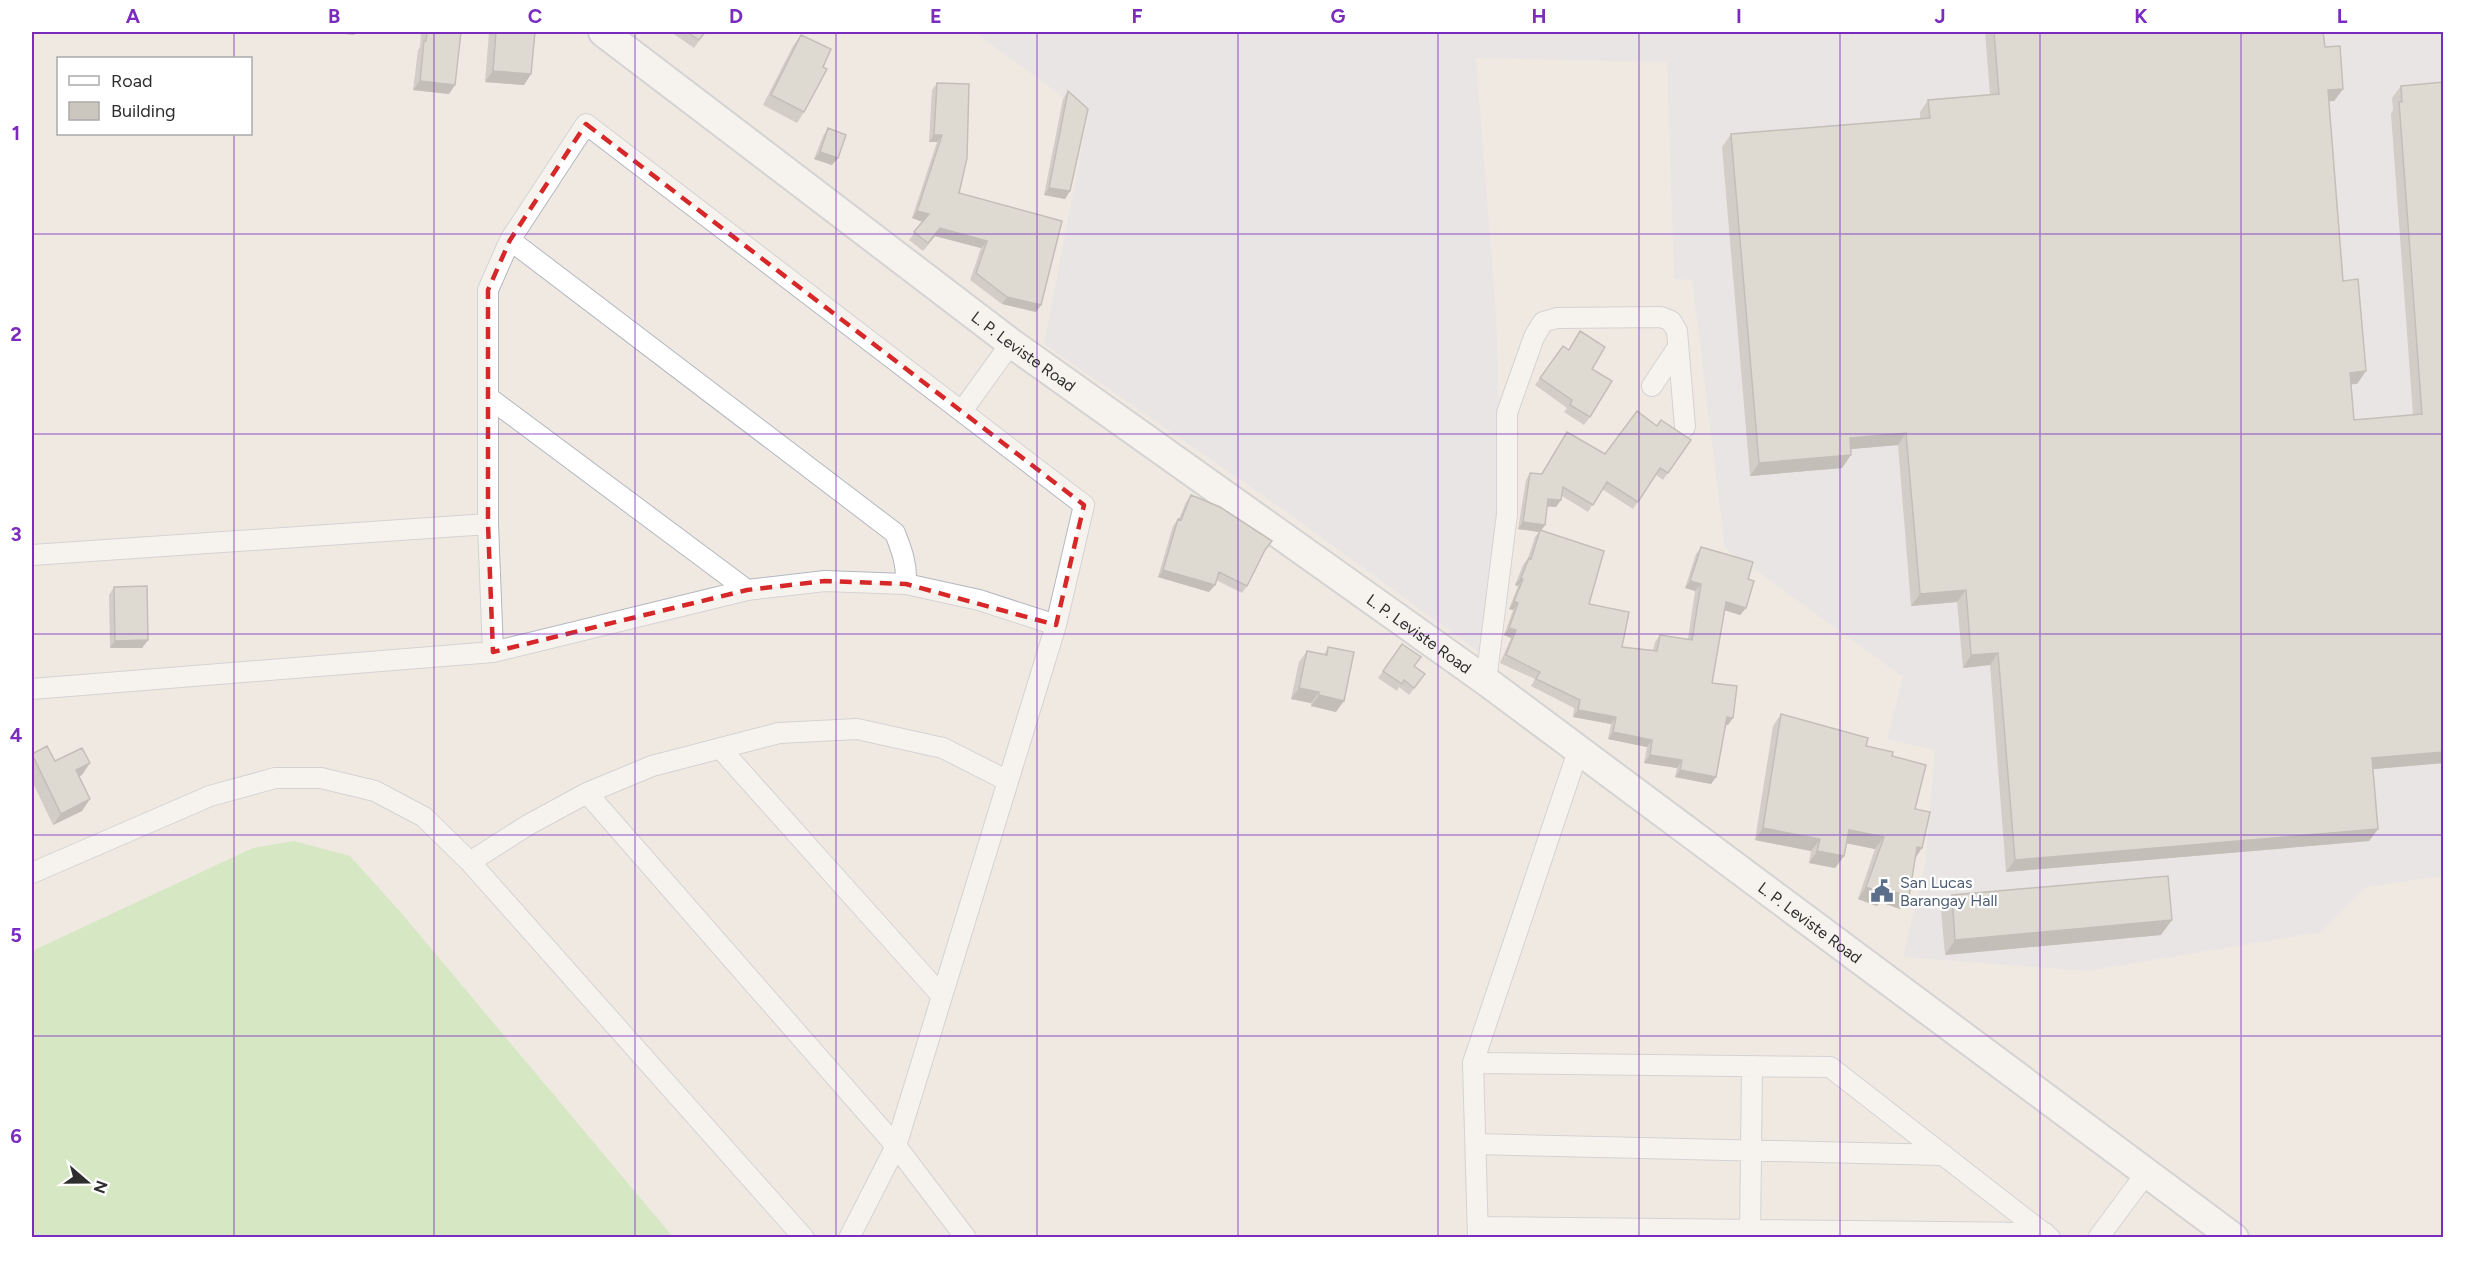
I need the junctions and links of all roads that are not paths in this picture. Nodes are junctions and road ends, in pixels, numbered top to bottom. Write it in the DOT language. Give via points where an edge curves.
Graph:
graph roads {
  1 [pos="603,32"];
  2 [pos="510,240"];
  3 [pos="1011,343"];
  4 [pos="1678,347"];
  5 [pos="1652,386"];
  6 [pos="488,397"];
  7 [pos="962,411"];
  8 [pos="1685,427"];
  9 [pos="488,524"];
  10 [pos="32,555"];
  11 [pos="906,584"];
  12 [pos="747,590"];
  13 [pos="1056,625"];
  14 [pos="493,652"];
  15 [pos="1486,681"];
  16 [pos="32,689"];
  17 [pos="720,748"];
  18 [pos="1578,751"];
  19 [pos="1008,781"];
  20 [pos="587,793"];
  21 [pos="470,862"];
  22 [pos="32,873"];
  23 [pos="941,995"];
  24 [pos="1473,1063"];
  25 [pos="1752,1066"];
  26 [pos="1476,1144"];
  27 [pos="896,1146"];
  28 [pos="1751,1150"];
  29 [pos="1944,1155"];
  30 [pos="2146,1172"];
  31 [pos="1478,1232"];
  32 [pos="1750,1234"];
  33 [pos="2048,1235"];
  34 [pos="804,1238"];
  35 [pos="849,1238"];
  36 [pos="966,1238"];
  37 [pos="2098,1238"];
  38 [pos="2234,1238"];
  1 -- 3 [label="main road, L. P. Leviste Road"];
  2 -- 6 [label="street" via="488,290"];
  2 -- 7 [label="street" via="586,124"];
  2 -- 11 [label="street" via="895,533 907,569"];
  3 -- 7 [label="street"];
  3 -- 15 [label="main road, L. P. Leviste Road"];
  4 -- 5 [label="street"];
  4 -- 8 [label="street"];
  4 -- 15 [label="street" via="1675,326 1661,317 1550,318 1537,330 1507,413 1508,514"];
  6 -- 9 [label="street"];
  6 -- 12 [label="street"];
  7 -- 13 [label="street" via="1084,505"];
  9 -- 10 [label="street"];
  9 -- 14 [label="street"];
  11 -- 12 [label="street" via="825,581"];
  11 -- 13 [label="street" via="979,600"];
  12 -- 14 [label="street"];
  13 -- 19 [label="street"];
  14 -- 16 [label="street"];
  15 -- 18 [label="main road, L. P. Leviste Road"];
  17 -- 19 [label="street" via="779,733 856,729 943,748"];
  17 -- 20 [label="street" via="652,766"];
  17 -- 23 [label="street"];
  18 -- 24 [label="street"];
  18 -- 30 [label="main road, L. P. Leviste Road"];
  19 -- 23 [label="street"];
  20 -- 21 [label="street"];
  20 -- 27 [label="street"];
  21 -- 22 [label="street" via="424,817 375,791 321,778 275,778 210,796"];
  21 -- 34 [label="street"];
  23 -- 27 [label="street"];
  24 -- 25 [label="street"];
  24 -- 26 [label="street"];
  25 -- 28 [label="street"];
  25 -- 29 [label="street" via="1830,1067"];
  26 -- 28 [label="street"];
  26 -- 31 [label="street"];
  27 -- 35 [label="street"];
  27 -- 36 [label="street"];
  28 -- 29 [label="street"];
  28 -- 32 [label="street"];
  29 -- 33 [label="street"];
  30 -- 37 [label="street"];
  30 -- 38 [label="main road, L. P. Leviste Road"];
  31 -- 32 [label="street"];
  32 -- 33 [label="street"];
}
